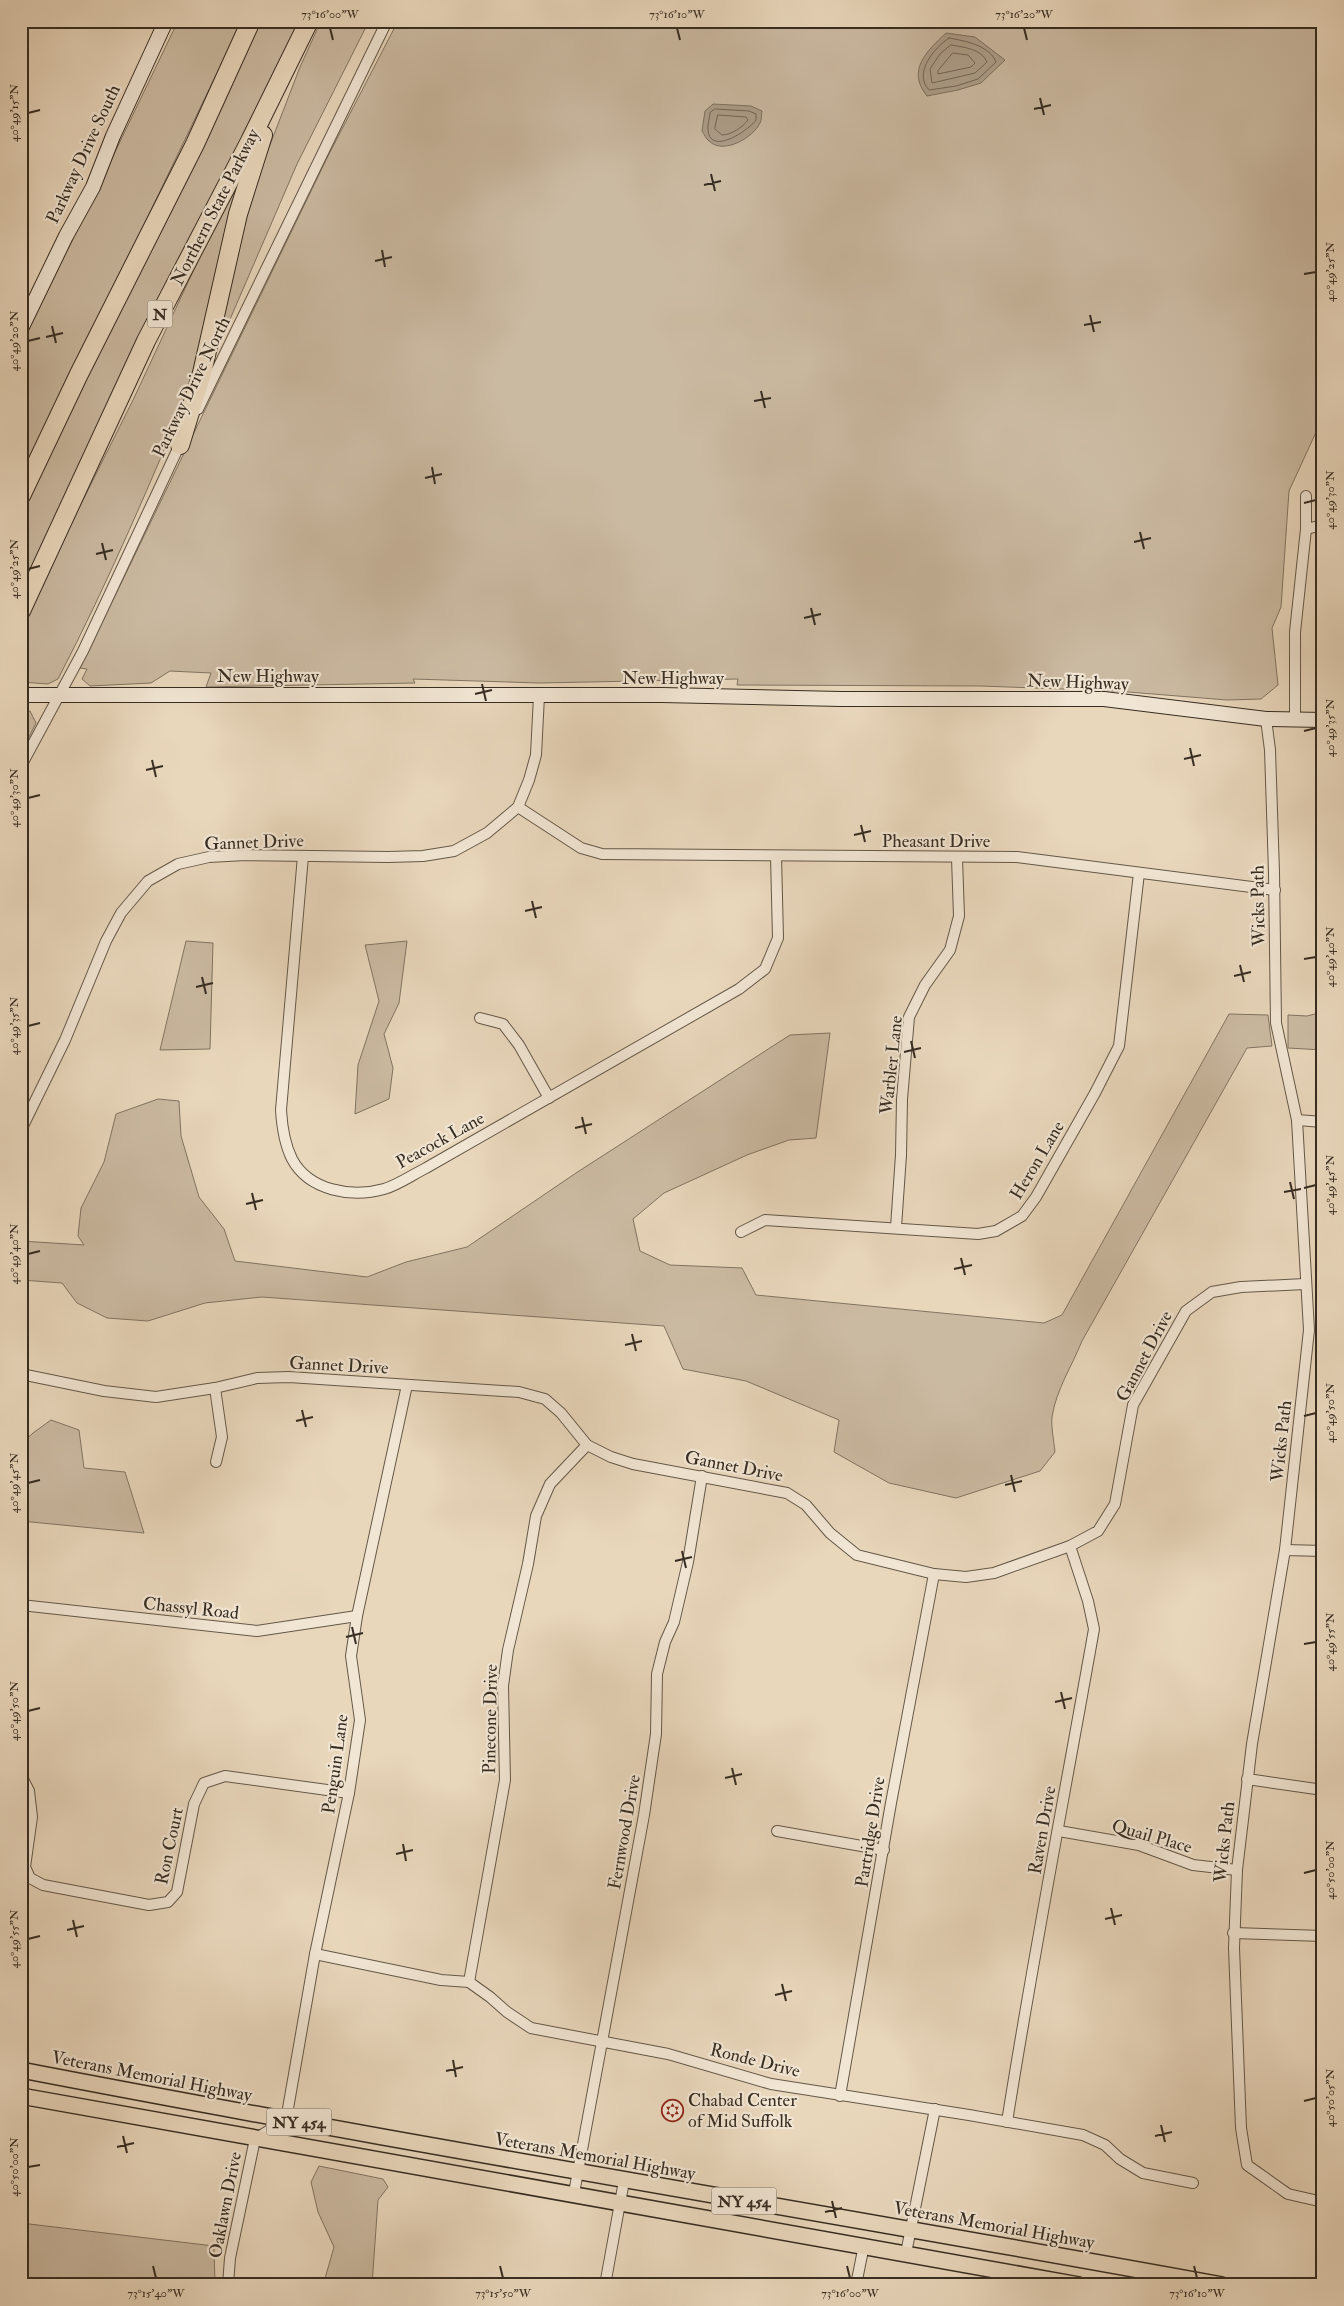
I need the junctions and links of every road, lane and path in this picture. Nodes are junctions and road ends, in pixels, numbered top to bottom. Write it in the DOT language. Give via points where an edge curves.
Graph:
graph roads {
  1 [pos="166,21"];
  2 [pos="251,21"];
  3 [pos="309,21"];
  4 [pos="387,21"];
  5 [pos="277,85"];
  6 [pos="21,329"];
  7 [pos="180,446"];
  8 [pos="21,496"];
  9 [pos="1306,496"];
  10 [pos="1323,525"];
  11 [pos="1306,529"];
  12 [pos="21,611"];
  13 [pos="61,694"];
  14 [pos="21,695"];
  15 [pos="539,696"];
  16 [pos="1266,719"];
  17 [pos="1295,720"];
  18 [pos="1323,720"];
  19 [pos="21,766"];
  20 [pos="518,807"];
  21 [pos="303,856"];
  22 [pos="776,856"];
  23 [pos="957,858"];
  24 [pos="1139,873"];
  25 [pos="1275,890"];
  26 [pos="480,1018"];
  27 [pos="549,1098"];
  28 [pos="1297,1120"];
  29 [pos="1323,1122"];
  30 [pos="21,1130"];
  31 [pos="896,1227"];
  32 [pos="741,1232"];
  33 [pos="1305,1284"];
  34 [pos="21,1374"];
  35 [pos="407,1385"];
  36 [pos="215,1388"];
  37 [pos="587,1445"];
  38 [pos="216,1462"];
  39 [pos="702,1476"];
  40 [pos="1070,1546"];
  41 [pos="1285,1550"];
  42 [pos="1323,1551"];
  43 [pos="934,1574"];
  44 [pos="21,1605"];
  45 [pos="357,1616"];
  46 [pos="21,1775"];
  47 [pos="1247,1779"];
  48 [pos="1323,1790"];
  49 [pos="349,1793"];
  50 [pos="777,1831"];
  51 [pos="1059,1831"];
  52 [pos="884,1850"];
  53 [pos="1237,1870"];
  54 [pos="1233,1933"];
  55 [pos="1323,1936"];
  56 [pos="315,1954"];
  57 [pos="470,1982"];
  58 [pos="603,2042"];
  59 [pos="21,2070"];
  60 [pos="21,2096"];
  61 [pos="840,2096"];
  62 [pos="935,2109"];
  63 [pos="286,2120"];
  64 [pos="1007,2122"];
  65 [pos="255,2139"];
  66 [pos="577,2172"];
  67 [pos="624,2180"];
  68 [pos="1193,2183"];
  69 [pos="574,2193"];
  70 [pos="620,2202"];
  71 [pos="1323,2202"];
  72 [pos="911,2228"];
  73 [pos="864,2245"];
  74 [pos="906,2253"];
  75 [pos="228,2285"];
  76 [pos="605,2285"];
  77 [pos="856,2285"];
  78 [pos="1080,2285"];
  79 [pos="1222,2285"];
  1 -- 6 [label="street, Parkway Drive South" via="93,187"];
  2 -- 8 [label="highway" via="195,144"];
  3 -- 5 [label="highway, Northern State Parkway / N"];
  4 -- 7 [label="street, Parkway Drive North"];
  5 -- 7 [label="highway" via="238,214 202,372"];
  5 -- 12 [label="highway, Northern State Parkway / N" via="146,340"];
  7 -- 13 [label="street, Parkway Drive North"];
  9 -- 11 [label="street"];
  10 -- 11 [label="street"];
  11 -- 17 [label="street" via="1295,632"];
  13 -- 14 [label="street, New Highway"];
  13 -- 15 [label="street, New Highway"];
  13 -- 19 [label="street, Parkway Drive North"];
  15 -- 16 [label="street, New Highway" via="1104,699"];
  15 -- 20 [label="street, Gannet Drive" via="536,755 530,780"];
  16 -- 17 [label="street, New Highway"];
  16 -- 25 [label="street, Wicks Path"];
  17 -- 18 [label="street, New Highway"];
  20 -- 21 [label="street, Gannet Drive" via="487,833 454,851 423,856"];
  20 -- 22 [label="street, Pheasant Drive" via="581,848 602,854"];
  21 -- 27 [label="street, Peacock Lane" via="281,1110 283,1135 292,1160 309,1178 332,1190 365,1193 386,1188"];
  21 -- 30 [label="street, Gannet Drive" via="209,857 178,864 148,881 122,913 106,941 65,1040"];
  22 -- 23 [label="street, Pheasant Drive"];
  22 -- 27 [label="street, Peacock Lane" via="778,938 764,969 739,990"];
  23 -- 24 [label="street, Pheasant Drive" via="1017,858"];
  23 -- 31 [label="street, Warbler Lane" via="959,916 950,950 925,985 909,1017"];
  24 -- 25 [label="street, Pheasant Drive"];
  24 -- 31 [label="street, Heron Lane" via="1119,1046 1036,1197 1022,1216 996,1231 978,1234"];
  25 -- 28 [label="street, Wicks Path" via="1276,1024"];
  26 -- 27 [label="street" via="504,1024"];
  28 -- 29 [label="street"];
  28 -- 33 [label="street, Wicks Path"];
  31 -- 32 [label="street, Heron Lane" via="765,1220"];
  33 -- 40 [label="street, Gannet Drive" via="1212,1292 1186,1311 1133,1405 1115,1504 1098,1531"];
  33 -- 41 [label="street, Wicks Path" via="1309,1330"];
  34 -- 36 [label="street, Gannet Drive" via="156,1397"];
  35 -- 36 [label="street, Gannet Drive" via="289,1377 257,1378"];
  35 -- 37 [label="street, Gannet Drive" via="519,1392 544,1399 562,1412"];
  35 -- 45 [label="street, Penguin Lane"];
  36 -- 38 [label="street" via="222,1437"];
  37 -- 39 [label="street, Gannet Drive" via="633,1464"];
  37 -- 57 [label="street, Pinecone Drive" via="550,1484 536,1516 504,1677 505,1780"];
  39 -- 43 [label="street, Gannet Drive" via="788,1493 806,1505 830,1533 857,1555"];
  39 -- 58 [label="street, Fernwood Drive" via="688,1562 674,1622 657,1674 656,1734"];
  40 -- 43 [label="street, Gannet Drive" via="994,1573 966,1577"];
  40 -- 51 [label="street, Raven Drive" via="1094,1629"];
  41 -- 42 [label="street"];
  41 -- 47 [label="street, Wicks Path"];
  43 -- 52 [label="street, Partridge Drive"];
  44 -- 45 [label="street, Chassyl Road" via="257,1631"];
  45 -- 49 [label="street, Penguin Lane" via="351,1656 360,1720"];
  46 -- 49 [label="street, Ron Court" via="29,1791 32,1817 25,1867 30,1878 43,1885 149,1905 168,1902 177,1892 194,1804 204,1783 225,1776"];
  47 -- 48 [label="street"];
  47 -- 53 [label="street, Wicks Path"];
  49 -- 56 [label="street, Penguin Lane"];
  50 -- 52 [label="street"];
  51 -- 53 [label="street, Quail Place" via="1139,1846 1193,1866"];
  51 -- 64 [label="street, Raven Drive" via="1026,1997"];
  52 -- 61 [label="street, Partridge Drive"];
  53 -- 54 [label="street, Wicks Path"];
  54 -- 55 [label="street"];
  54 -- 71 [label="street, Wicks Path" via="1241,2128 1247,2165 1288,2194"];
  56 -- 57 [label="street" via="442,1980"];
  56 -- 63 [label="street, Penguin Lane"];
  57 -- 58 [label="street, Ronde Drive" via="531,2028"];
  58 -- 61 [label="street, Ronde Drive" via="668,2054 771,2084"];
  58 -- 66 [label="street, Fernwood Drive"];
  59 -- 63 [label="main road, Veterans Memorial Highway / NY 454"];
  60 -- 65 [label="main road, NY 454"];
  61 -- 62 [label="street, Ronde Drive"];
  62 -- 64 [label="street, Ronde Drive"];
  62 -- 72 [label="street"];
  63 -- 65 [label="street, Oaklawn Drive"];
  63 -- 66 [label="main road, Veterans Memorial Highway / NY 454"];
  64 -- 68 [label="street, Ronde Drive" via="1082,2135 1104,2145 1143,2173"];
  65 -- 69 [label="main road, NY 454"];
  65 -- 75 [label="street, Oaklawn Drive" via="230,2258"];
  66 -- 67 [label="main road, Veterans Memorial Highway / NY 454"];
  66 -- 69 [label="street, Fernwood Drive"];
  67 -- 70 [label="street"];
  67 -- 72 [label="main road, Veterans Memorial Highway / NY 454"];
  69 -- 70 [label="main road, NY 454"];
  70 -- 73 [label="main road, NY 454"];
  70 -- 76 [label="street"];
  72 -- 74 [label="street"];
  72 -- 79 [label="main road, Veterans Memorial Highway / NY 454"];
  73 -- 74 [label="main road, NY 454"];
  73 -- 77 [label="street"];
  74 -- 78 [label="main road, NY 454"];
}
